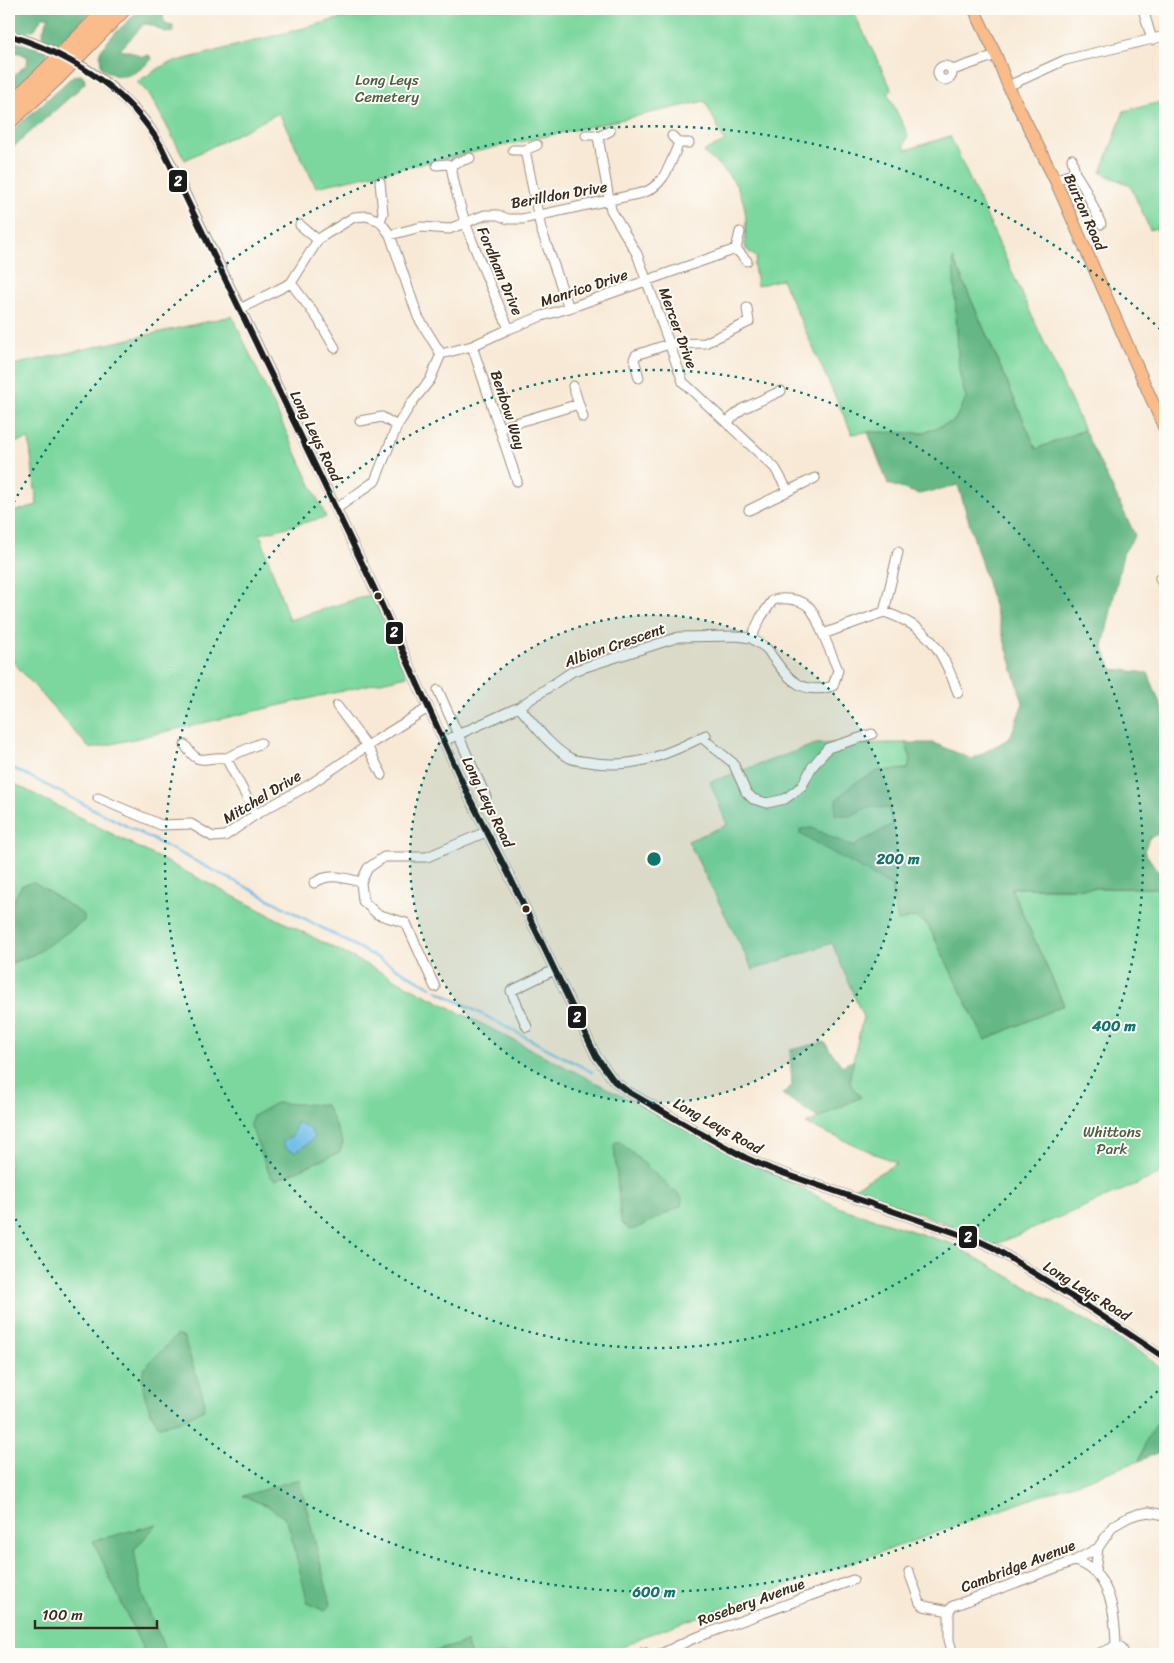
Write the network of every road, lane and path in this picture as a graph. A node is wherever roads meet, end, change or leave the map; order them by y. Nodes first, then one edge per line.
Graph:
1 (106, 9) edge
2 (124, 9) edge
3 (974, 9) edge
4 (1144, 9) edge
5 (9, 35) edge
6 (1165, 36) edge
7 (84, 40) junction
8 (1152, 40) junction
9 (996, 55) junction
10 (952, 70) dead end
11 (53, 73) junction
12 (1008, 86) junction
13 (9, 105) edge
14 (9, 122) edge
15 (610, 131) dead end
16 (586, 135) dead end
17 (672, 136) dead end
18 (598, 137) junction
19 (679, 143) junction
20 (689, 143) dead end
21 (537, 145) dead end
22 (513, 150) dead end
23 (526, 150) junction
24 (470, 158) dead end
25 (1072, 159) dead end
26 (437, 166) dead end
27 (451, 166) junction
28 (1074, 173) junction
29 (1055, 180) junction
30 (380, 182) dead end
31 (609, 200) junction
32 (538, 214) junction
33 (380, 221) junction
34 (465, 223) junction
35 (1101, 224) dead end
36 (300, 225) dead end
37 (740, 232) dead end
38 (390, 234) junction
39 (318, 240) junction
40 (736, 249) junction
41 (747, 261) dead end
42 (647, 281) junction
43 (291, 283) junction
44 (569, 308) junction
45 (747, 308) dead end
46 (240, 309) junction
47 (509, 329) junction
48 (669, 344) junction
49 (472, 346) junction
50 (334, 348) dead end
51 (441, 354) junction
52 (639, 378) dead end
53 (574, 386) dead end
54 (781, 391) dead end
55 (579, 404) junction
56 (583, 418) dead end
57 (360, 421) dead end
58 (727, 422) junction
59 (397, 426) junction
60 (1165, 427) edge
61 (499, 428) junction
62 (815, 478) dead end
63 (517, 481) dead end
64 (788, 491) junction
65 (336, 509) junction
66 (749, 510) dead end
67 (898, 552) dead end
68 (1160, 578) dead end
69 (1165, 589) edge
70 (884, 612) junction
71 (823, 634) junction
72 (751, 638) junction
73 (438, 690) dead end
74 (958, 693) dead end
75 (337, 706) dead end
76 (519, 707) junction
77 (428, 708) junction
78 (872, 734) dead end
79 (457, 736) junction
80 (444, 741) junction
81 (260, 743) dead end
82 (185, 746) dead end
83 (367, 746) junction
84 (226, 758) junction
85 (382, 775) dead end
86 (486, 797) dead end
87 (98, 798) dead end
88 (256, 815) junction
89 (488, 831) junction
90 (361, 882) junction
91 (314, 883) dead end
92 (554, 970) junction
93 (435, 987) dead end
94 (528, 1027) dead end
95 (1165, 1358) edge
96 (1165, 1515) edge
97 (1098, 1548) junction
98 (1074, 1561) junction
99 (909, 1572) dead end
100 (1095, 1573) junction
101 (853, 1580) dead end
102 (949, 1611) junction
103 (1116, 1644) junction
104 (661, 1654) edge
105 (953, 1654) edge
106 (1097, 1654) edge
107 (1124, 1654) edge

1 - 7 highway
2 - 7 highway
3 - 9 main road, Burton Road
4 - 8 street
5 - 46 street, Long Leys Road
6 - 8 street
7 - 11 highway, bridge
8 - 12 street
9 - 10 street
9 - 12 main road, Burton Road
11 - 13 highway
11 - 14 highway
12 - 29 main road, Burton Road
15 - 18 street
16 - 18 street
17 - 19 street
18 - 31 street, Mercer Drive
19 - 20 street
19 - 31 street, Berilldon Drive
21 - 23 street
22 - 23 street
23 - 32 street
24 - 27 street
25 - 28 street
26 - 27 street
27 - 34 street, Fordham Drive
28 - 29 street
28 - 35 street
29 - 60 main road, Burton Road
30 - 33 street
31 - 32 street, Berilldon Drive
31 - 42 street, Mercer Drive
32 - 34 street, Berilldon Drive
32 - 44 street
33 - 38 street
33 - 39 street
34 - 38 street, Berilldon Drive
34 - 47 street, Fordham Drive
36 - 39 street
37 - 40 street
38 - 51 street
39 - 43 street
40 - 41 street
40 - 42 street, Manrico Drive
42 - 44 street, Manrico Drive
42 - 48 street, Mercer Drive
43 - 46 street
43 - 50 street
44 - 47 street, Manrico Drive
45 - 48 street
46 - 65 street, Long Leys Road
47 - 49 street, Manrico Drive
48 - 52 street
48 - 58 street, Mercer Drive
49 - 51 street, Manrico Drive
49 - 61 street, Benbow Way
51 - 59 street
53 - 55 street
54 - 58 street
55 - 56 street
55 - 61 street
57 - 59 street
58 - 64 street, Mercer Drive
59 - 65 street
61 - 63 street, Benbow Way
62 - 64 street
64 - 66 street
65 - 77 street, Long Leys Road
67 - 70 street
68 - 69 street
70 - 71 street
70 - 74 street
71 - 72 street
71 - 72 street
72 - 76 street, Albion Crescent
73 - 79 street
75 - 83 street
76 - 78 street
76 - 79 street, Albion Crescent
77 - 80 street, Long Leys Road
77 - 83 street, Mitchel Drive
79 - 80 street, Albion Crescent
79 - 86 street
80 - 89 street, Long Leys Road
81 - 84 street
82 - 84 street
83 - 85 street
83 - 88 street, Mitchel Drive
84 - 88 street
87 - 88 street, Mitchel Drive
89 - 90 street
89 - 92 street, Long Leys Road
90 - 91 street
90 - 93 street
92 - 94 street
92 - 95 street, Long Leys Road
96 - 97 street
97 - 98 street, Cambridge Avenue
97 - 100 street
98 - 100 street
98 - 102 street, Cambridge Avenue
99 - 102 street
100 - 103 street
101 - 104 street, Rosebery Avenue
102 - 105 street
103 - 106 street
103 - 107 street

